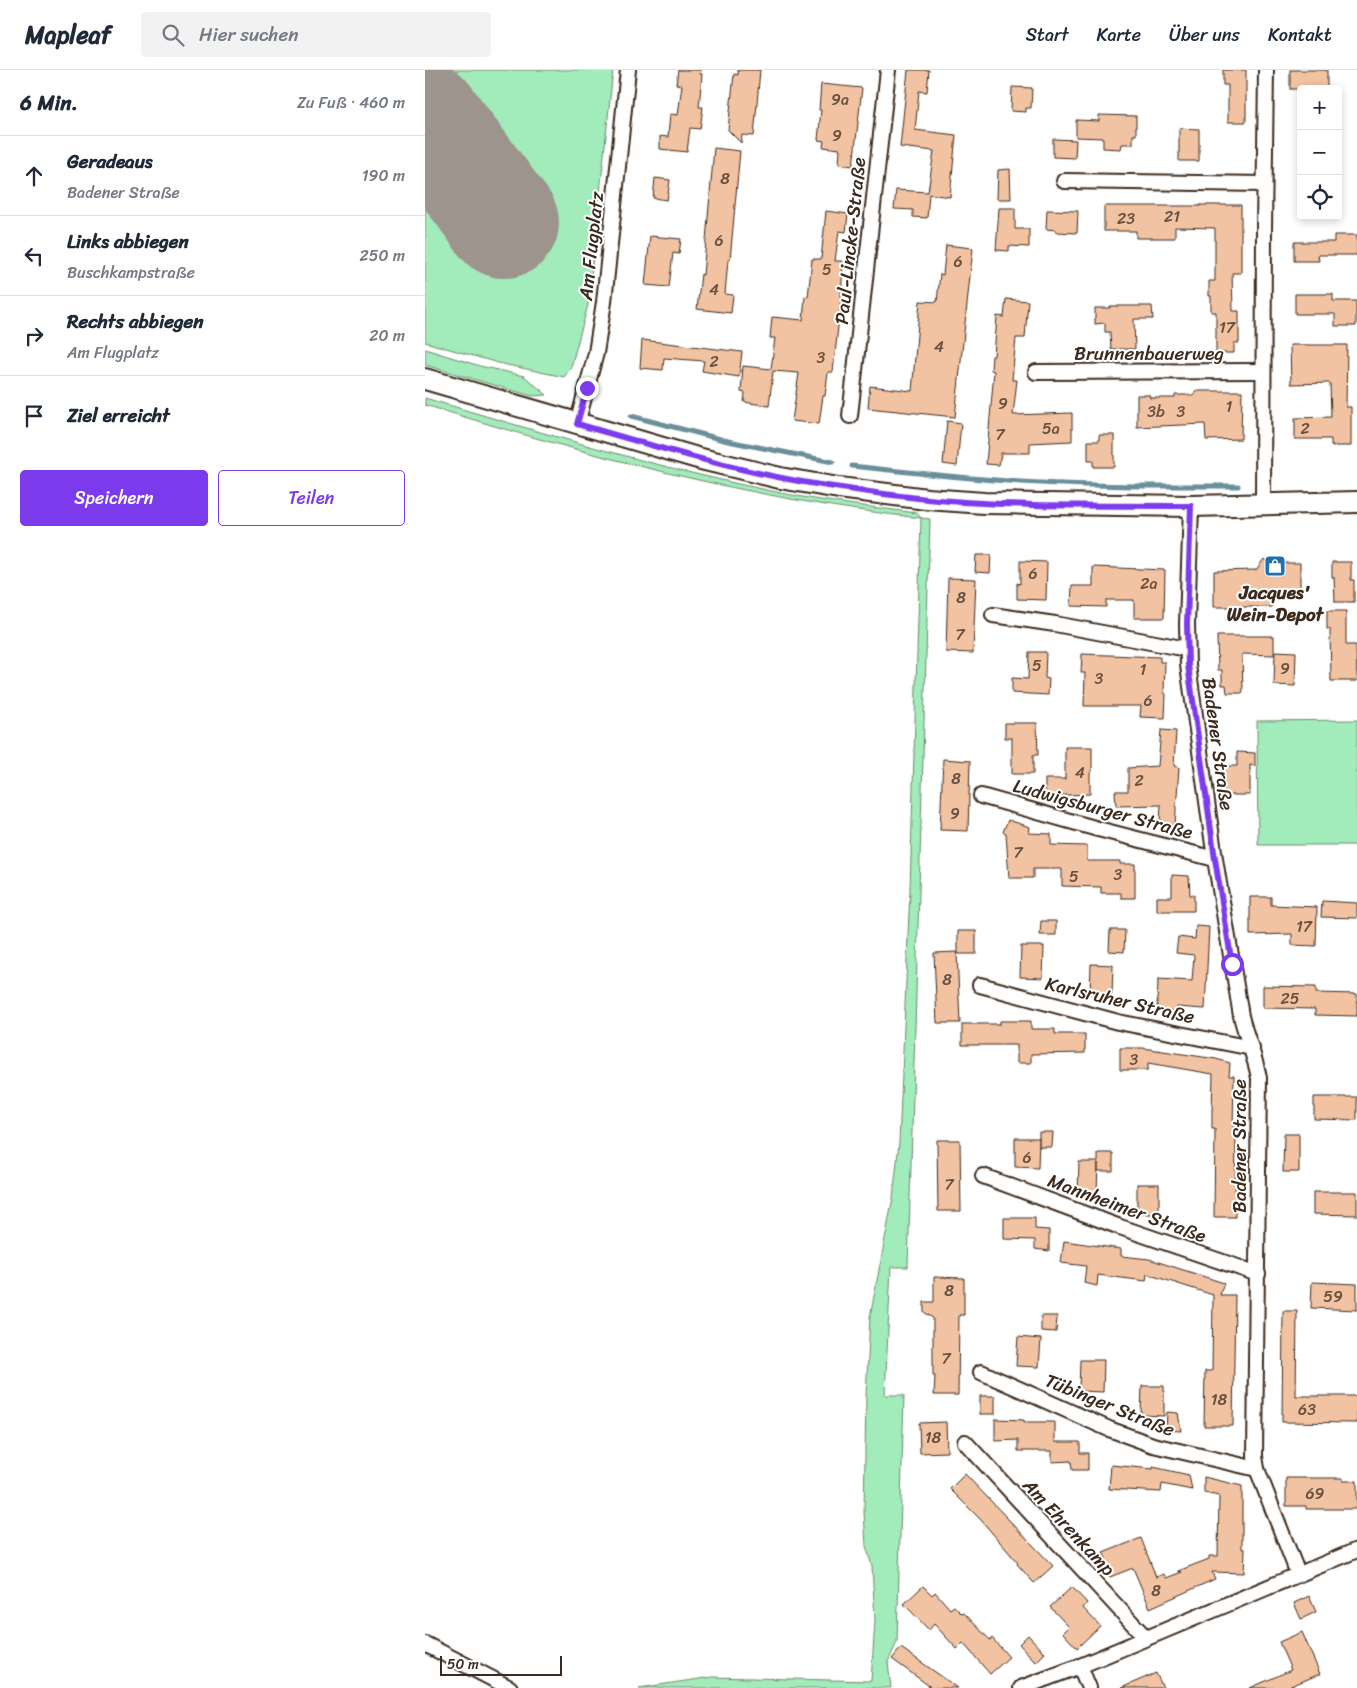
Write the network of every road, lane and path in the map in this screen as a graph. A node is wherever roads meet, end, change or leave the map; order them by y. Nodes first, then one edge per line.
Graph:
1 (628, 70) edge
2 (888, 70) edge
3 (1267, 70) edge
4 (1064, 181) dead end
5 (1264, 184) junction
6 (1036, 372) dead end
7 (1263, 372) junction
8 (425, 379) edge
9 (851, 416) dead end
10 (577, 424) junction
11 (1357, 502) edge
12 (1263, 505) junction
13 (1191, 506) junction
14 (993, 616) dead end
15 (1187, 649) junction
16 (981, 796) dead end
17 (1215, 859) junction
18 (980, 985) dead end
19 (1252, 1048) junction
20 (983, 1176) dead end
21 (1258, 1274) junction
22 (981, 1372) dead end
23 (965, 1442) dead end
24 (1257, 1469) junction
25 (1357, 1550) edge
26 (1298, 1574) junction
27 (1145, 1638) junction
28 (425, 1644) edge
29 (1080, 1666) junction
30 (511, 1688) edge
31 (1021, 1688) edge
32 (1089, 1688) edge

1 - 10 street, Am Flugplatz
2 - 9 street, Paul-Lincke-Straße
3 - 5 street
4 - 5 street
5 - 7 street
6 - 7 street, Brunnenbauerweg
7 - 12 street
8 - 10 main road
10 - 13 main road
11 - 12 main road
12 - 13 main road
13 - 15 street, Badener Straße
14 - 15 street
15 - 17 street, Badener Straße
16 - 17 street, Ludwigsburger Straße
17 - 19 street, Badener Straße
18 - 19 street, Karlsruher Straße
19 - 21 street, Badener Straße
20 - 21 street, Mannheimer Straße
21 - 24 street, Badener Straße
22 - 24 street, Tübinger Straße
23 - 27 street, Am Ehrenkamp
24 - 26 street, Badener Straße
25 - 26 street
26 - 27 street
27 - 29 street
28 - 30 street
29 - 31 street
29 - 32 street

